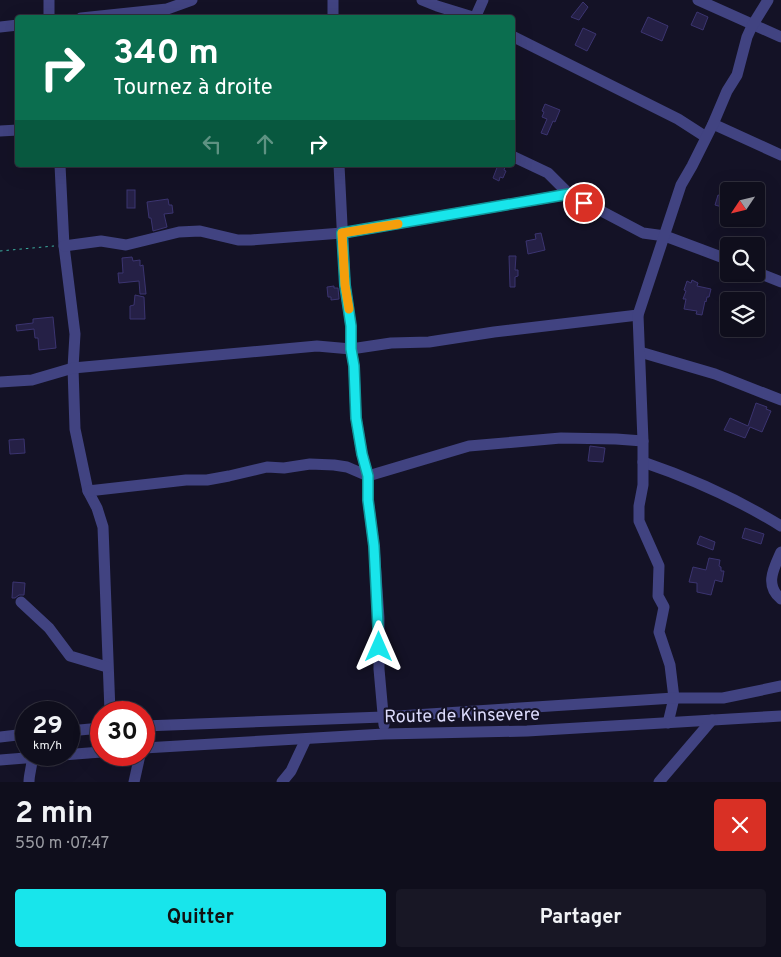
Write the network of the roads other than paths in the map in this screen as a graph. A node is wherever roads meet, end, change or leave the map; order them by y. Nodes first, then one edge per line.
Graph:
1 (49, 0) edge
2 (192, 0) edge
3 (333, 0) edge
4 (422, 0) edge
5 (483, 0) edge
6 (698, 0) edge
7 (768, 0) edge
8 (49, 15) edge
9 (110, 15) edge
10 (333, 15) edge
11 (468, 15) edge
12 (476, 15) edge
13 (15, 25) edge
14 (752, 26) junction
15 (0, 27) edge
16 (781, 37) edge
17 (515, 38) edge
18 (713, 124) junction
19 (15, 130) edge
20 (0, 131) edge
21 (706, 137) junction
22 (781, 155) edge
23 (515, 157) edge
24 (60, 167) edge
25 (339, 167) edge
26 (569, 194) junction
27 (342, 233) junction
28 (665, 236) junction
29 (64, 246) junction
30 (720, 257) edge
31 (765, 276) edge
32 (781, 282) edge
33 (638, 315) junction
34 (351, 349) junction
35 (640, 352) junction
36 (73, 368) junction
37 (0, 382) edge
38 (781, 400) edge
39 (643, 442) junction
40 (643, 462) junction
41 (368, 476) junction
42 (88, 491) junction
43 (781, 526) edge
44 (781, 552) edge
45 (781, 599) edge
46 (21, 602) dead end
47 (108, 666) junction
48 (781, 686) edge
49 (674, 698) junction
50 (110, 701) edge
51 (781, 716) edge
52 (383, 717) junction
53 (712, 720) junction
54 (668, 724) junction
55 (155, 726) edge
56 (384, 734) junction
57 (15, 735) edge
58 (0, 737) edge
59 (306, 739) junction
60 (155, 747) edge
61 (0, 760) edge
62 (15, 760) edge
63 (32, 766) edge
64 (138, 766) edge
65 (27, 779) edge
66 (134, 782) edge
67 (282, 782) edge
68 (659, 782) edge

1 - 8 street
2 - 9 street
3 - 10 street
4 - 11 street
5 - 12 street
6 - 14 street
7 - 14 street
13 - 15 street
14 - 16 street
14 - 18 street
17 - 21 street
18 - 21 street
18 - 22 street
19 - 20 street
21 - 28 street
23 - 26 street
24 - 29 street
25 - 27 street
26 - 27 street
26 - 28 street
27 - 29 street
27 - 34 street
28 - 30 street
28 - 33 street
29 - 36 street
31 - 32 street
33 - 34 street
33 - 35 street
34 - 36 street
34 - 41 street
35 - 38 street
35 - 39 street
36 - 37 street
36 - 42 street
39 - 40 street
39 - 41 street
40 - 43 street
40 - 49 street
41 - 42 street
41 - 52 street
42 - 47 street
44 - 45 street
46 - 47 street
47 - 50 street
48 - 49 street
49 - 52 street
49 - 54 street
51 - 53 street, Route de Kinsevere
52 - 55 street
52 - 56 street
53 - 54 street, Route de Kinsevere
53 - 68 street
54 - 56 street, Route de Kinsevere
56 - 59 street, Route de Kinsevere
57 - 58 street
59 - 60 street, Route de Kinsevere
59 - 67 street
61 - 62 street
63 - 65 street
64 - 66 street

